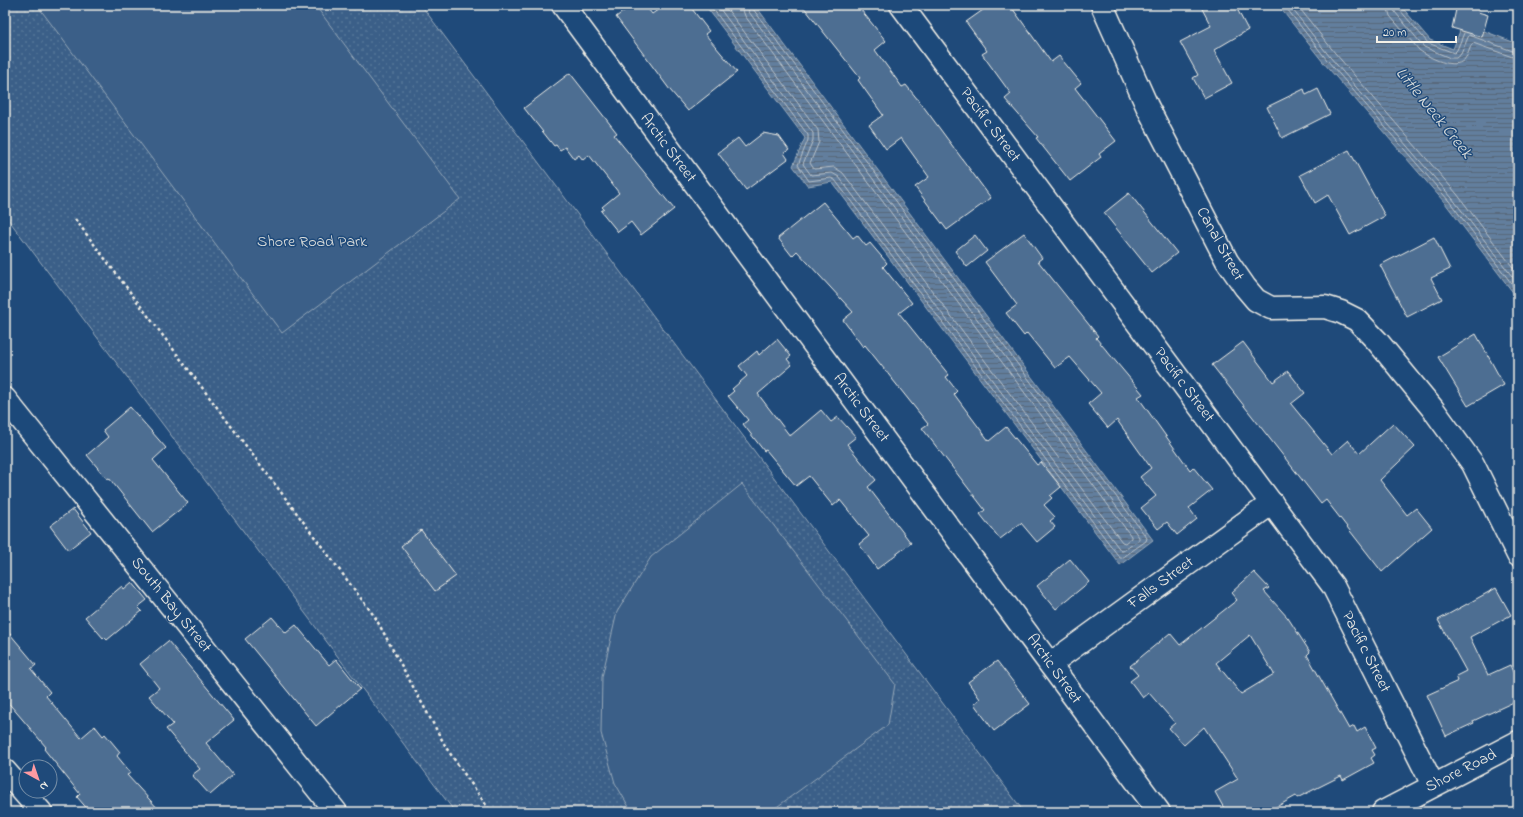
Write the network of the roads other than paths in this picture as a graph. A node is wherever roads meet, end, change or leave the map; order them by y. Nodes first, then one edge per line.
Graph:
1 (563, 5) edge
2 (901, 5) edge
3 (1102, 5) edge
4 (5, 399) edge
5 (1272, 503) junction
6 (1518, 555) edge
7 (1050, 664) junction
8 (1518, 742) edge
9 (5, 771) edge
10 (1432, 786) junction
11 (41, 812) edge
12 (336, 812) edge
13 (1159, 812) edge
14 (1383, 812) edge

1 - 7 street, Arctic Street
2 - 5 street, Pacific Street
3 - 6 street, Canal Street
4 - 12 street, South Bay Street
5 - 7 street, Falls Street
5 - 10 street, Pacific Street
7 - 13 street, Arctic Street
8 - 10 street, Shore Road
9 - 11 street
10 - 14 street, Shore Road

